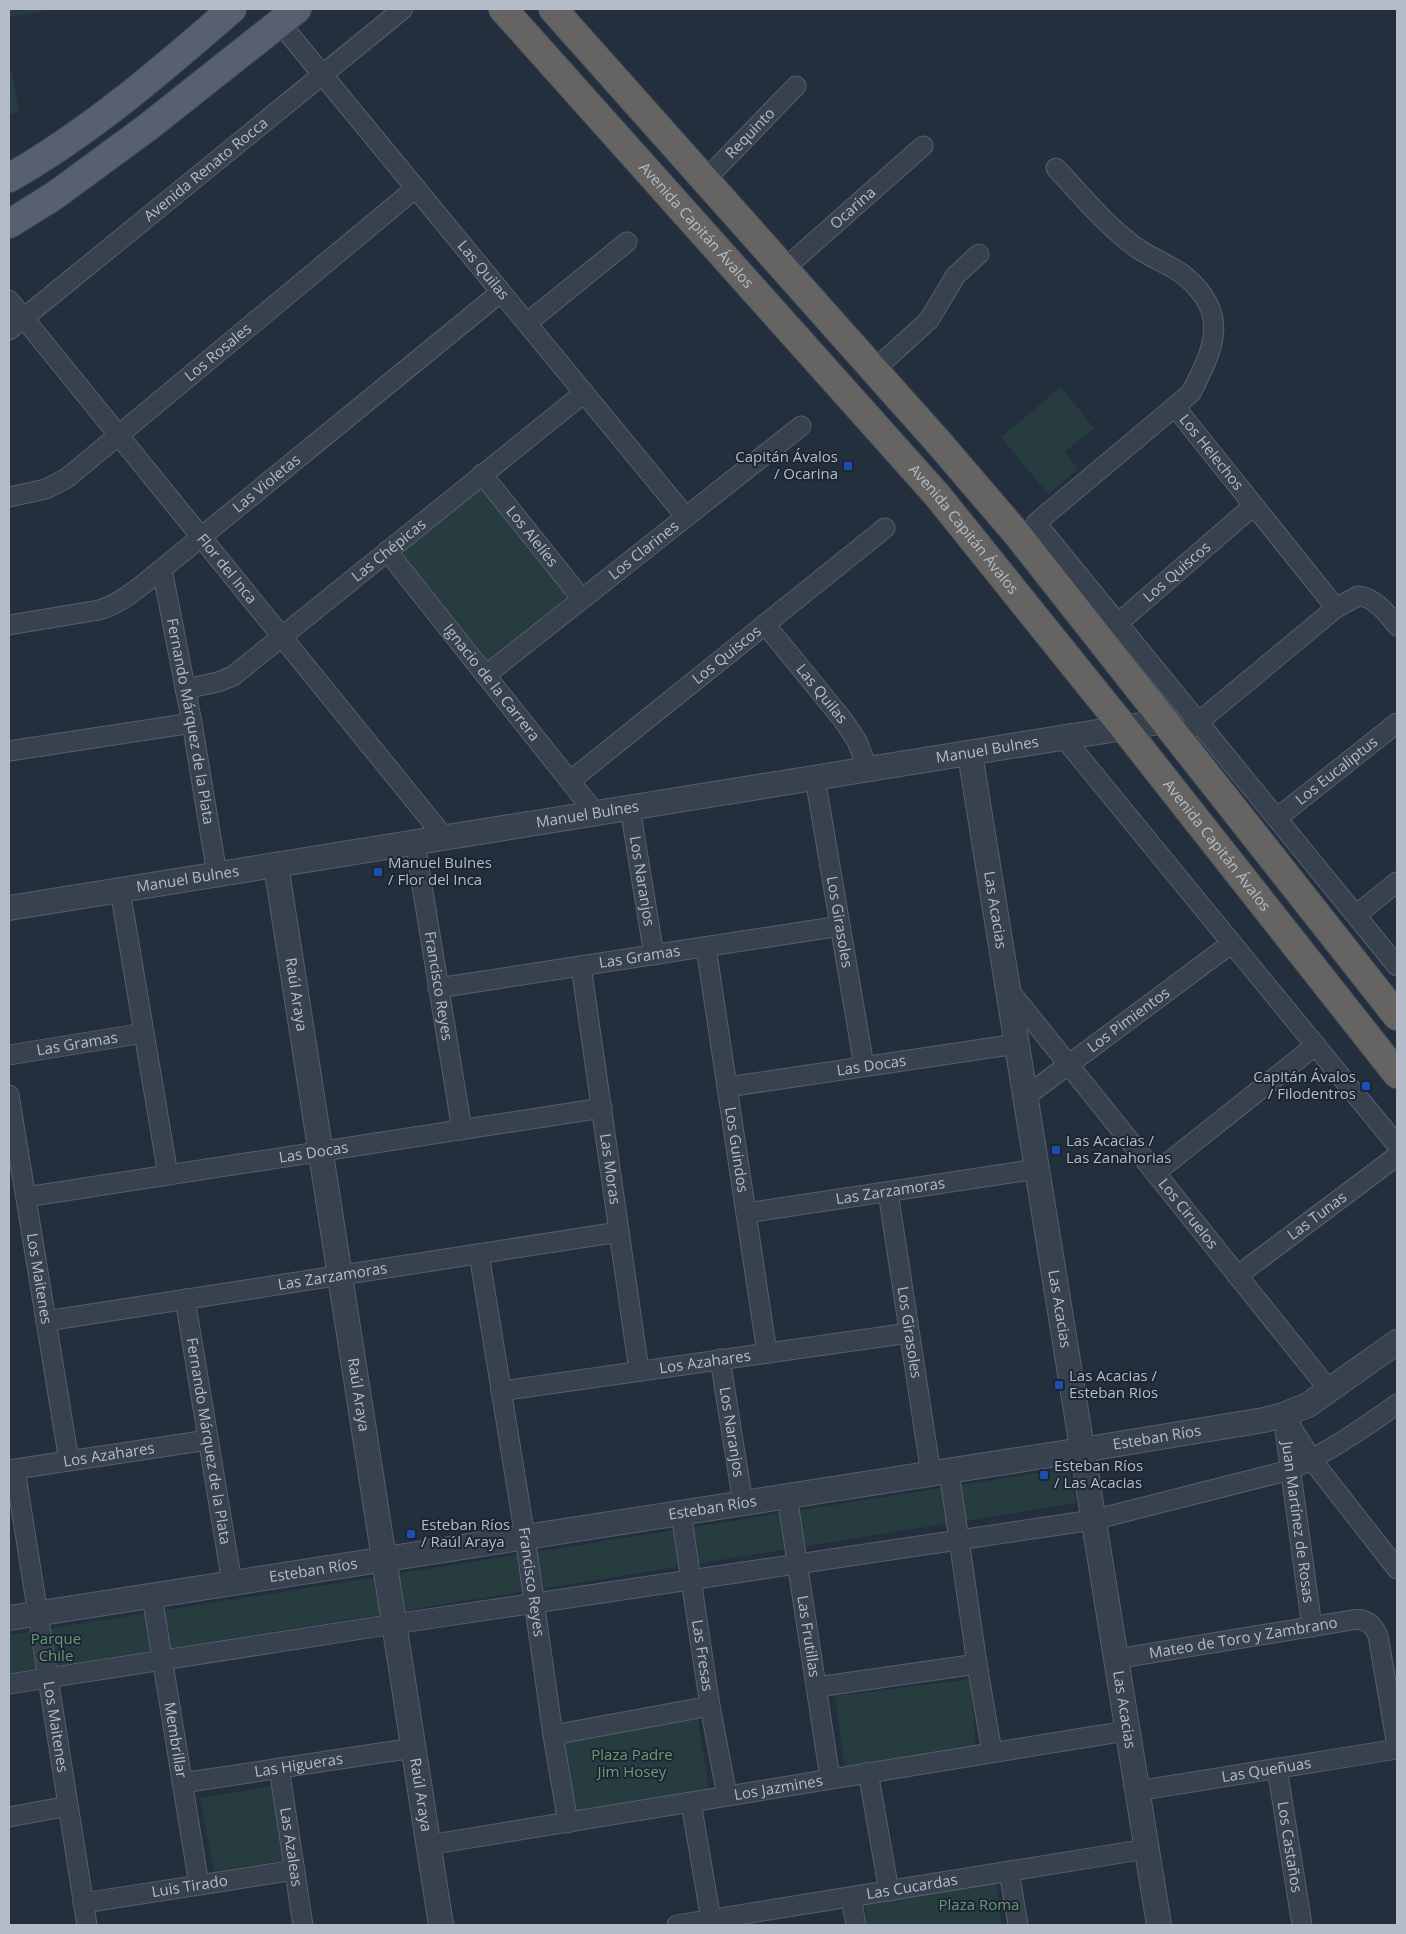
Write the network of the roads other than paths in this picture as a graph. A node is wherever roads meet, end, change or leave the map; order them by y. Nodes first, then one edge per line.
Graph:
1 (403, 9) edge
2 (503, 9) edge
3 (553, 9) edge
4 (225, 16) edge
5 (289, 16) edge
6 (242, 54) junction
7 (323, 75) junction
8 (796, 86) dead end
9 (923, 146) dead end
10 (1056, 168) dead end
11 (9, 178) edge
12 (705, 180) junction
13 (416, 188) junction
14 (9, 224) edge
15 (627, 242) dead end
16 (979, 254) dead end
17 (784, 269) junction
18 (501, 292) junction
19 (9, 300) edge
20 (24, 319) junction
21 (527, 323) junction
22 (9, 330) edge
23 (874, 370) junction
24 (584, 393) junction
25 (1175, 407) junction
26 (801, 426) dead end
27 (119, 435) junction
28 (482, 474) junction
29 (9, 497) edge
30 (1253, 506) junction
31 (686, 517) junction
32 (885, 528) dead end
33 (201, 537) junction
34 (388, 551) junction
35 (162, 569) junction
36 (582, 599) junction
37 (1336, 608) junction
38 (765, 624) junction
39 (9, 625) edge
40 (1397, 626) edge
41 (1109, 631) junction
42 (282, 636) junction
43 (486, 675) junction
44 (185, 689) junction
45 (192, 723) junction
46 (1397, 723) edge
47 (1181, 727) junction
48 (1125, 729) junction
49 (1064, 738) junction
50 (9, 751) edge
51 (970, 754) junction
52 (868, 770) junction
53 (815, 778) junction
54 (570, 781) junction
55 (630, 808) junction
56 (596, 814) junction
57 (1277, 818) junction
58 (445, 838) junction
59 (415, 843) junction
60 (276, 865) junction
61 (217, 874) junction
62 (1397, 882) edge
63 (120, 890) junction
64 (9, 908) edge
65 (1356, 915) junction
66 (840, 926) junction
67 (1232, 944) junction
68 (706, 947) junction
69 (654, 955) junction
70 (581, 966) junction
71 (1397, 966) edge
72 (438, 988) junction
73 (1008, 989) junction
74 (1397, 1016) edge
75 (144, 1033) junction
76 (1016, 1044) junction
77 (1316, 1045) junction
78 (9, 1055) edge
79 (1069, 1065) junction
80 (864, 1066) junction
81 (1397, 1074) edge
82 (727, 1087) junction
83 (9, 1095) edge
84 (1025, 1097) junction
85 (602, 1108) junction
86 (462, 1130) junction
87 (1397, 1145) edge
88 (320, 1152) junction
89 (1397, 1156) edge
90 (1037, 1169) junction
91 (1155, 1172) junction
92 (168, 1175) junction
93 (888, 1192) junction
94 (26, 1198) junction
95 (746, 1213) junction
96 (619, 1232) junction
97 (479, 1254) junction
98 (339, 1276) junction
99 (1237, 1276) junction
100 (185, 1300) junction
101 (46, 1321) junction
102 (909, 1332) junction
103 (1397, 1342) edge
104 (766, 1353) junction
105 (720, 1359) junction
106 (639, 1371) junction
107 (501, 1391) junction
108 (1330, 1391) junction
109 (1397, 1404) edge
110 (1283, 1415) junction
111 (208, 1440) junction
112 (1082, 1450) junction
113 (1312, 1460) junction
114 (69, 1461) junction
115 (12, 1470) edge
116 (1290, 1470) junction
117 (940, 1472) junction
118 (787, 1496) junction
119 (743, 1504) junction
120 (681, 1513) junction
121 (1093, 1520) junction
122 (525, 1538) junction
123 (960, 1539) junction
124 (384, 1560) junction
125 (797, 1564) junction
126 (1397, 1569) edge
127 (691, 1580) junction
128 (232, 1583) junction
129 (152, 1596) junction
130 (534, 1603) junction
131 (38, 1614) junction
132 (9, 1618) edge
133 (394, 1624) junction
134 (1312, 1627) junction
135 (162, 1659) junction
136 (1116, 1659) junction
137 (977, 1664) junction
138 (48, 1678) junction
139 (9, 1684) edge
140 (817, 1687) junction
141 (710, 1706) junction
142 (1127, 1731) junction
143 (553, 1735) junction
144 (1397, 1747) edge
145 (413, 1748) junction
146 (992, 1752) junction
147 (279, 1768) junction
148 (1277, 1768) junction
149 (868, 1772) junction
150 (830, 1778) junction
151 (182, 1784) junction
152 (1137, 1791) junction
153 (727, 1796) junction
154 (692, 1804) junction
155 (68, 1806) junction
156 (9, 1817) edge
157 (568, 1824) junction
158 (428, 1845) junction
159 (1146, 1849) junction
160 (295, 1870) junction
161 (1009, 1871) junction
162 (199, 1885) junction
163 (889, 1891) junction
164 (851, 1897) junction
165 (83, 1903) junction
166 (711, 1920) junction
167 (738, 1920) edge
168 (87, 1925) edge
169 (303, 1925) edge
170 (441, 1925) edge
171 (677, 1925) edge
172 (856, 1925) edge
173 (1018, 1925) edge
174 (1159, 1925) edge
175 (1302, 1925) edge

1 - 7 street, Avenida Renato Rocca
2 - 48 highway, Avenida Capitán Ávalos
3 - 12 highway
4 - 6 main road
4 - 11 main road
5 - 6 main road
5 - 7 street, Las Quilas
6 - 14 main road
7 - 13 street, Las Quilas
7 - 20 street, Avenida Renato Rocca
8 - 12 street, Requinto
9 - 17 street, Ocarina
10 - 25 street, Los Helechos
12 - 17 highway
13 - 18 street, Las Quilas
13 - 27 street, Los Rosales
15 - 21 street
16 - 23 street
17 - 23 highway
18 - 21 street, Las Quilas
18 - 33 street, Las Violetas
19 - 20 street, Flor del Inca
20 - 22 street, Avenida Renato Rocca
20 - 27 street, Flor del Inca
21 - 24 street, Las Quilas
23 - 41 highway
24 - 28 street, Las Chépicas
24 - 31 street, Las Quilas
25 - 30 street, Los Helechos
25 - 41 street
26 - 31 street, Los Clarines
27 - 29 street, Los Rosales
27 - 33 street, Flor del Inca
28 - 34 street, Las Chépicas
28 - 36 street, Los Alelíes
30 - 37 street, Los Helechos
30 - 41 street, Los Quiscos
31 - 36 street, Los Clarines
32 - 38 street, Los Quiscos
33 - 35 street, Las Violetas
33 - 42 street, Flor del Inca
34 - 42 street, Las Chépicas
34 - 43 street, Ignacio de la Carrera
35 - 39 street, Las Violetas
35 - 44 street, Fernando Márquez de la Plata
36 - 43 street, Los Clarines
37 - 40 street, Manuel Bulnes
37 - 47 street, Manuel Bulnes
38 - 52 street, Las Quilas
38 - 54 street, Los Quiscos
41 - 47 highway
42 - 44 street, Las Chépicas
42 - 58 street, Flor del Inca
43 - 54 street, Ignacio de la Carrera
44 - 45 street, Fernando Márquez de la Plata
45 - 50 street
45 - 61 street, Fernando Márquez de la Plata
46 - 57 street, Los Eucaliptus
47 - 48 street, Manuel Bulnes
47 - 57 street
47 - 74 highway
48 - 49 street, Manuel Bulnes
48 - 81 highway, Avenida Capitán Ávalos
49 - 51 street, Manuel Bulnes
49 - 67 street
51 - 52 street, Manuel Bulnes
51 - 73 street, Las Acacias
52 - 53 street, Manuel Bulnes
53 - 55 street, Manuel Bulnes
53 - 66 street, Los Girasoles
54 - 56 street, Ignacio de la Carrera
55 - 56 street, Manuel Bulnes
55 - 69 street, Los Naranjos
56 - 58 street, Manuel Bulnes
57 - 65 street
58 - 59 street, Manuel Bulnes
59 - 60 street, Manuel Bulnes
59 - 72 street, Francisco Reyes
60 - 61 street, Manuel Bulnes
60 - 88 street, Raúl Araya
61 - 63 street, Manuel Bulnes
62 - 65 street
63 - 64 street, Manuel Bulnes
63 - 75 street
65 - 71 street
66 - 68 street, Las Gramas
66 - 80 street, Los Girasoles
67 - 77 street
67 - 79 street, Los Pimientos
68 - 69 street, Las Gramas
68 - 82 street, Los Guindos
69 - 70 street, Las Gramas
70 - 72 street, Las Gramas
70 - 85 street, Las Moras
72 - 86 street, Francisco Reyes
73 - 76 street, Las Acacias
73 - 79 street, Los Ciruelos
75 - 78 street, Las Gramas
75 - 92 street
76 - 80 street, Las Docas
76 - 84 street, Las Acacias
77 - 87 street
77 - 91 street
79 - 84 street, Los Pimientos
79 - 91 street, Los Ciruelos
80 - 82 street, Las Docas
82 - 95 street, Los Guindos
83 - 94 street, Los Maitenes
84 - 90 street, Las Acacias
85 - 86 street, Las Docas
85 - 96 street, Las Moras
86 - 88 street, Las Docas
88 - 92 street, Las Docas
88 - 98 street, Raúl Araya
89 - 99 street, Las Tunas
90 - 93 street, Las Zarzamoras
90 - 112 street, Las Acacias
91 - 99 street, Los Ciruelos
92 - 94 street, Las Docas
93 - 95 street, Las Zarzamoras
93 - 102 street, Los Girasoles
94 - 101 street, Los Maitenes
95 - 104 street, Los Guindos
96 - 97 street, Las Zarzamoras
96 - 106 street, Las Moras
97 - 98 street, Las Zarzamoras
97 - 107 street, Francisco Reyes
98 - 100 street, Las Zarzamoras
98 - 124 street, Raúl Araya
99 - 108 street, Los Ciruelos
100 - 101 street, Las Zarzamoras
100 - 111 street, Fernando Márquez de la Plata
101 - 114 street, Los Maitenes
102 - 104 street, Los Azahares
102 - 117 street, Los Girasoles
103 - 108 street, Esteban Ríos
104 - 105 street, Los Azahares
105 - 106 street, Los Azahares
105 - 119 street, Los Naranjos
106 - 107 street, Los Azahares
107 - 122 street, Francisco Reyes
108 - 110 street, Esteban Ríos
109 - 113 street
110 - 112 street, Esteban Ríos
110 - 113 street
110 - 116 street, Juan Martínez de Rosas
111 - 114 street, Los Azahares
111 - 128 street, Fernando Márquez de la Plata
112 - 117 street, Esteban Ríos
112 - 121 street, Las Acacias
113 - 116 street
113 - 126 street
114 - 115 street, Los Azahares
115 - 131 street, Los Maitenes
116 - 121 street
116 - 134 street, Juan Martínez de Rosas
117 - 118 street, Esteban Ríos
117 - 123 street, Los Girasoles
118 - 119 street, Esteban Ríos
118 - 125 street, Las Frutillas
119 - 120 street, Esteban Ríos
120 - 122 street, Esteban Ríos
120 - 127 street, Las Fresas
121 - 123 street
121 - 136 street, Las Acacias
122 - 124 street, Esteban Ríos
122 - 130 street, Francisco Reyes
123 - 125 street
123 - 137 street, Los Girasoles
124 - 128 street, Esteban Ríos
124 - 133 street, Raúl Araya
125 - 127 street
125 - 140 street, Las Frutillas
127 - 130 street
127 - 141 street, Las Fresas
128 - 129 street, Esteban Ríos
129 - 131 street, Esteban Ríos
129 - 135 street, Membrillar
130 - 133 street
130 - 143 street, Francisco Reyes
131 - 132 street, Esteban Ríos
131 - 138 street, Los Maitenes
133 - 135 street
133 - 145 street, Raúl Araya
134 - 136 street, Mateo de Toro y Zambrano
134 - 144 street, Mateo de Toro y Zambrano
135 - 138 street
135 - 151 street, Membrillar
136 - 142 street, Las Acacias
137 - 140 street
137 - 146 street, Los Girasoles
138 - 139 street
138 - 155 street, Los Maitenes
140 - 150 street, Las Frutillas
141 - 143 street
141 - 153 street, Las Fresas
142 - 146 street, Los Jazmines
142 - 152 street, Las Acacias
143 - 157 street, Francisco Reyes
144 - 148 street, Las Queñuas
145 - 147 street, Las Higueras
145 - 158 street, Raúl Araya
146 - 149 street, Los Jazmines
147 - 151 street, Las Higueras
147 - 160 street, Las Azaleas
148 - 152 street, Las Queñuas
148 - 175 street, Los Castaños
149 - 150 street, Los Jazmines
149 - 163 street
150 - 153 street, Los Jazmines
151 - 162 street, Membrillar
152 - 159 street, Las Acacias
153 - 154 street, Los Jazmines
154 - 157 street, Los Jazmines
154 - 166 street
155 - 156 street
155 - 165 street, Los Maitenes
157 - 158 street, Los Jazmines
158 - 170 street, Raúl Araya
159 - 161 street, Las Cucardas
159 - 174 street, Las Acacias
160 - 162 street, Luis Tirado
160 - 169 street, Las Azaleas
161 - 163 street, Las Cucardas
161 - 173 street
162 - 165 street, Luis Tirado
163 - 164 street, Las Cucardas
164 - 167 street, Las Cucardas
164 - 172 street
165 - 168 street, Los Maitenes
166 - 167 street, Las Cucardas
166 - 171 street, Las Cucardas

